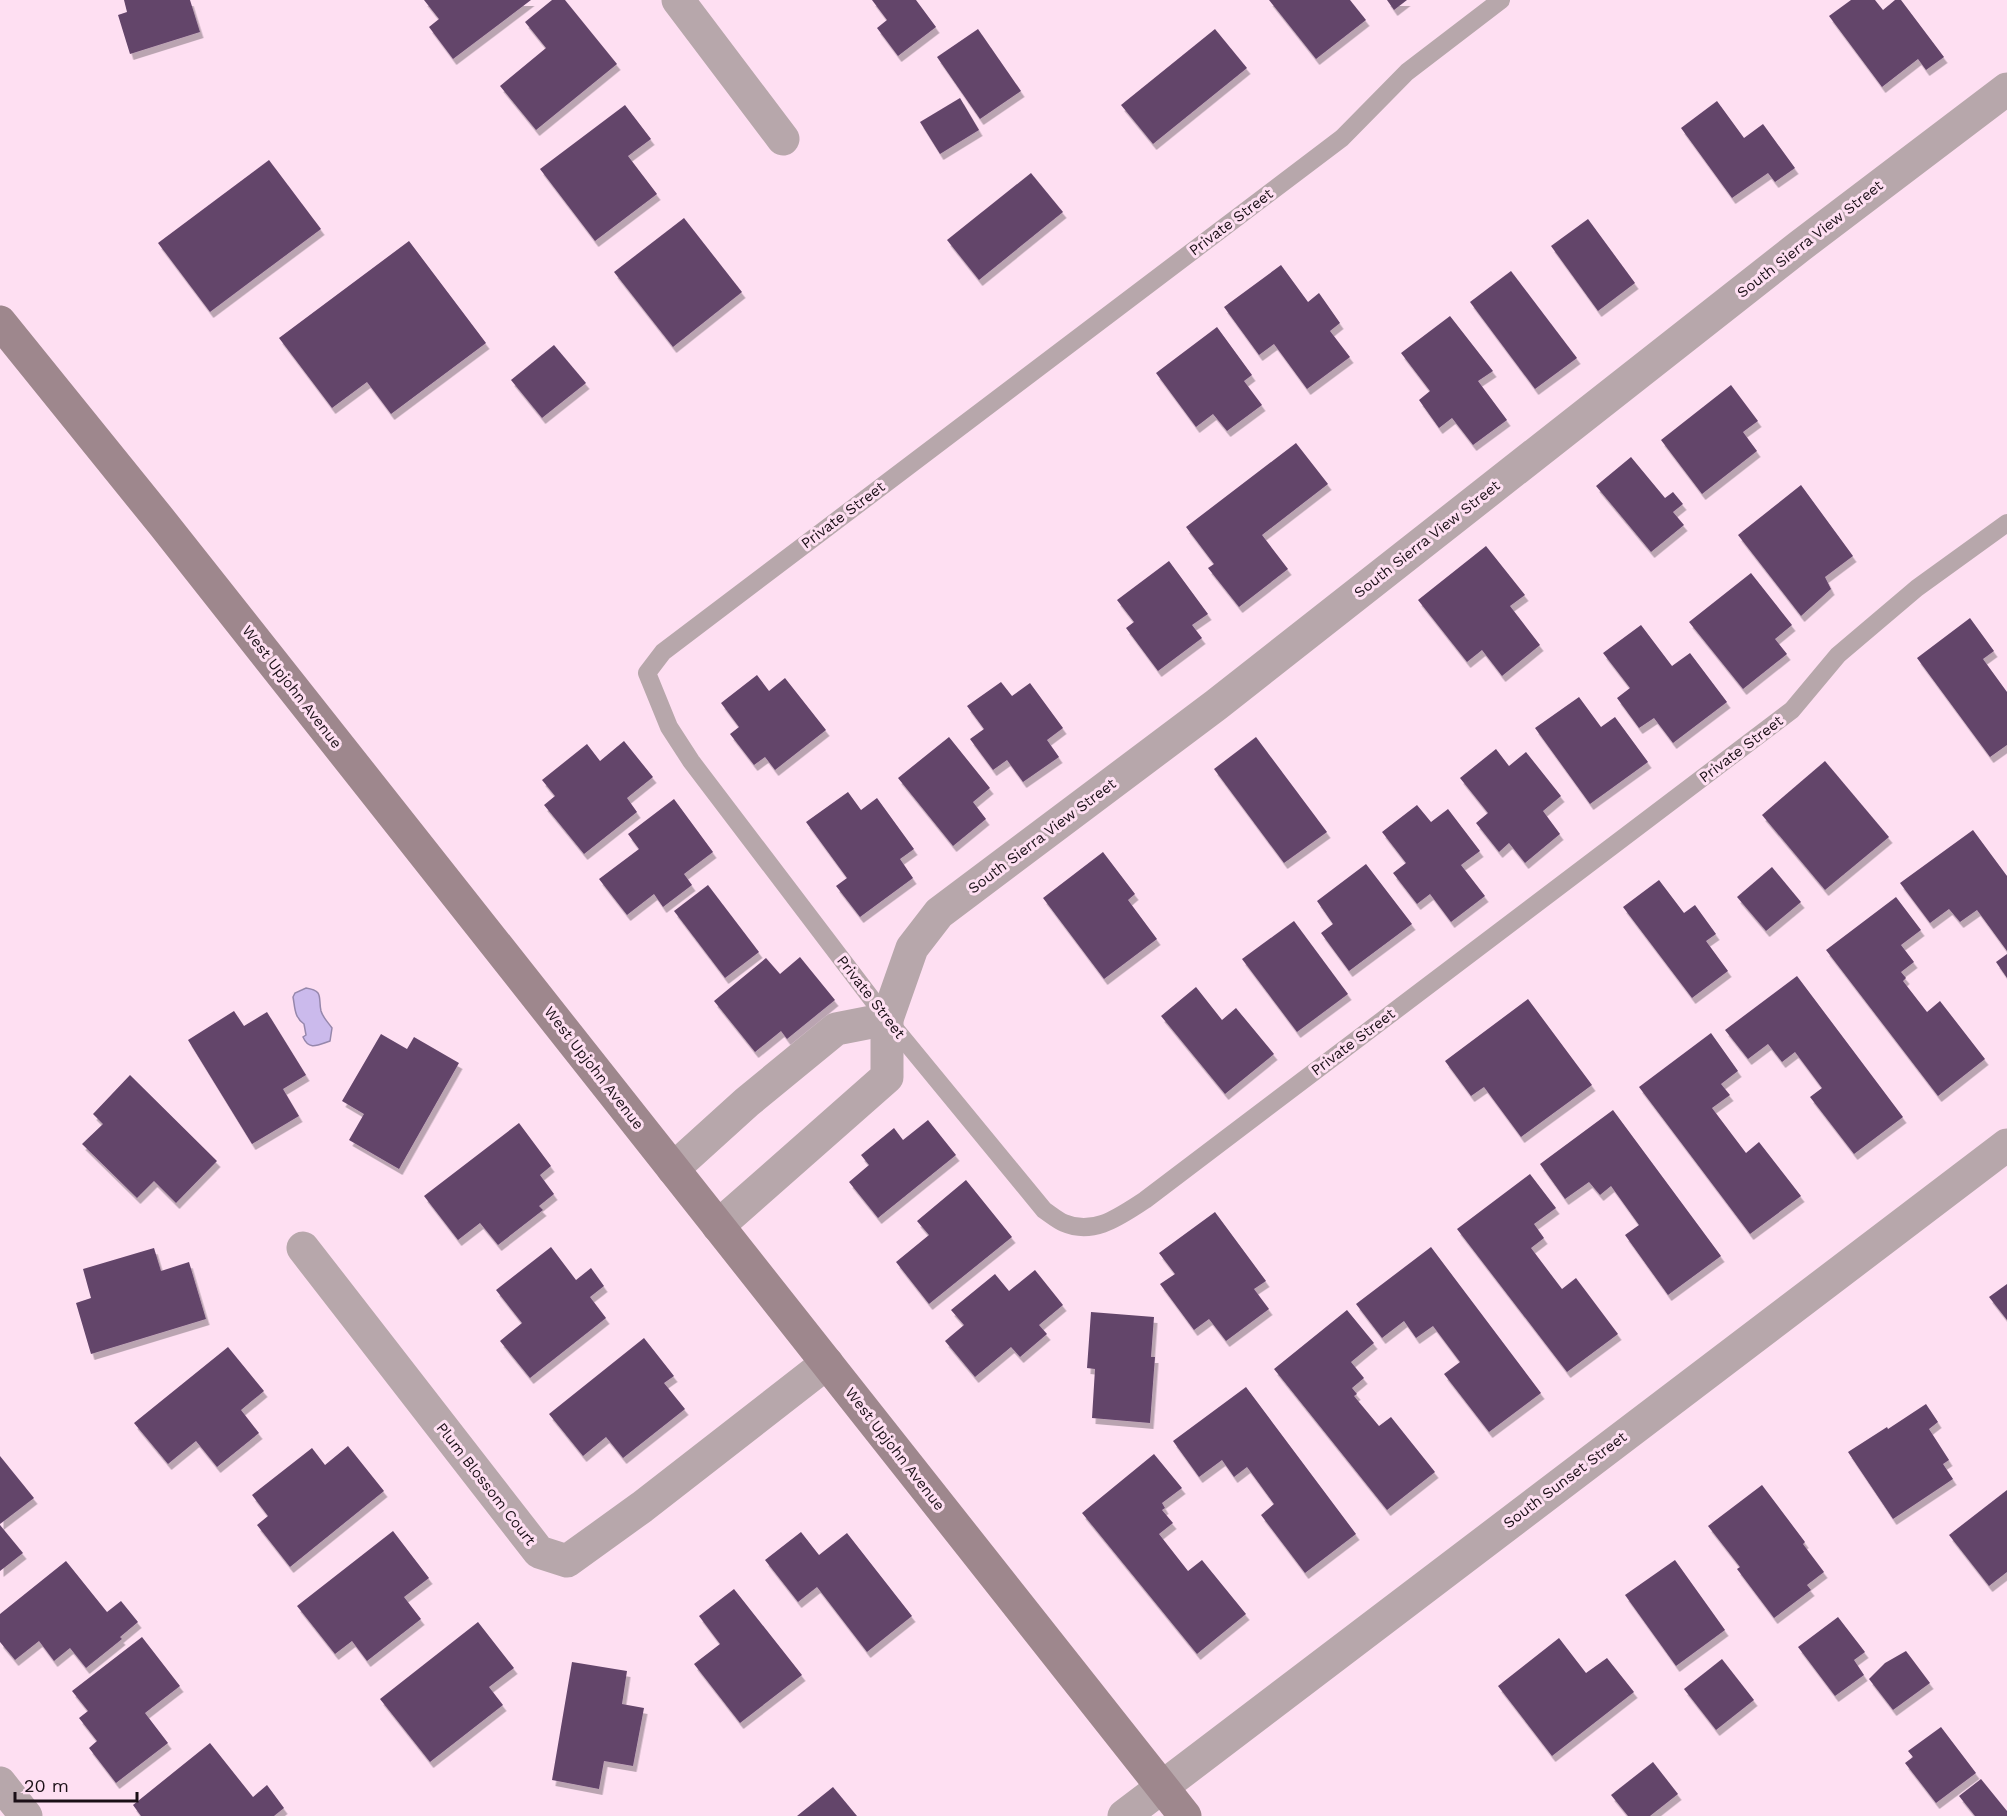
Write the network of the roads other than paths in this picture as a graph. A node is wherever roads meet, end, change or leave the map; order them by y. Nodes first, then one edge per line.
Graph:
1 (678, 0) edge
2 (1501, 0) edge
3 (2007, 89) edge
4 (783, 139) dead end
5 (0, 322) edge
6 (2007, 523) edge
7 (887, 1019) junction
8 (2007, 1145) edge
9 (673, 1169) junction
10 (718, 1226) junction
11 (303, 1248) dead end
12 (828, 1364) junction
13 (0, 1783) edge
14 (1162, 1787) junction
15 (26, 1816) edge
16 (1124, 1816) edge
17 (1185, 1816) edge

1 - 4 street
2 - 7 lane, Private Street
3 - 7 street, South Sierra View Street
5 - 9 main road, West Upjohn Avenue
6 - 7 lane, Private Street
7 - 9 street
7 - 10 street, South Sierra View Street
8 - 14 street, South Sunset Street
9 - 10 main road, West Upjohn Avenue
10 - 12 main road, West Upjohn Avenue
11 - 12 street, Plum Blossom Court
12 - 14 main road, West Upjohn Avenue
13 - 15 street
14 - 16 street, South Sunset Street
14 - 17 main road, West Upjohn Avenue

